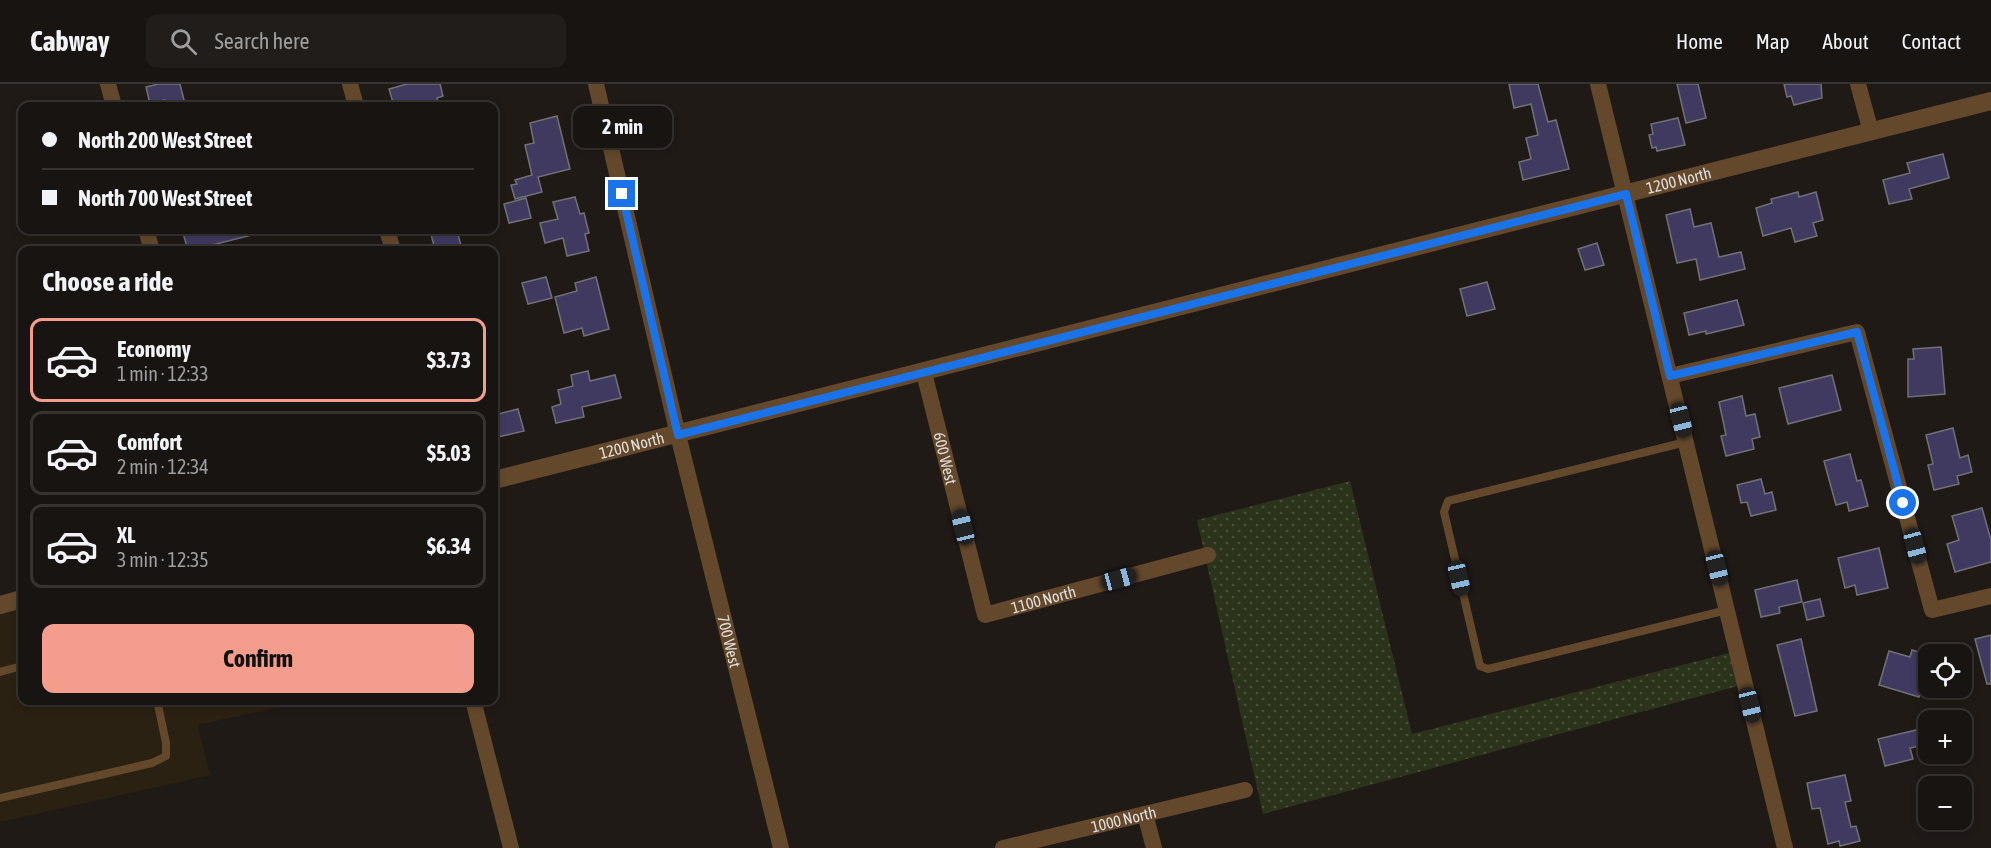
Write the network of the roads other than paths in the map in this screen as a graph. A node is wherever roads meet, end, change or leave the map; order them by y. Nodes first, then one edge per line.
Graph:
1 (108, 84) edge
2 (350, 84) edge
3 (596, 84) edge
4 (1598, 84) edge
5 (1858, 84) edge
6 (1991, 101) edge
7 (113, 102) edge
8 (355, 102) edge
9 (1871, 132) junction
10 (1626, 194) junction
11 (924, 373) junction
12 (1670, 376) junction
13 (678, 435) junction
14 (1686, 442) junction
15 (498, 479) edge
16 (1208, 555) dead end
17 (1991, 596) edge
18 (18, 600) edge
19 (0, 605) edge
20 (1727, 610) junction
21 (985, 615) joint
22 (18, 667) edge
23 (0, 672) edge
24 (158, 705) edge
25 (474, 705) edge
26 (1245, 790) dead end
27 (0, 798) edge
28 (1145, 814) junction
29 (511, 848) edge
30 (781, 848) edge
31 (1003, 848) edge
32 (1154, 848) edge
33 (1785, 848) edge

1 - 7 street
2 - 8 street
3 - 13 street, 700 West
4 - 10 street
5 - 9 street
6 - 9 street, 1200 North
9 - 10 street, 1200 North
10 - 11 street, 1200 North
10 - 12 street
11 - 13 street, 1200 North
11 - 21 street, 600 West
12 - 14 street
12 - 17 street
13 - 15 street, 1200 North
13 - 30 street, 700 West
14 - 20 street
14 - 20 lane
16 - 21 street, 1100 North
18 - 19 street
20 - 33 street
22 - 23 lane
24 - 27 lane
25 - 29 street
26 - 28 street, 1000 North
28 - 31 street, 1000 North
28 - 32 street

